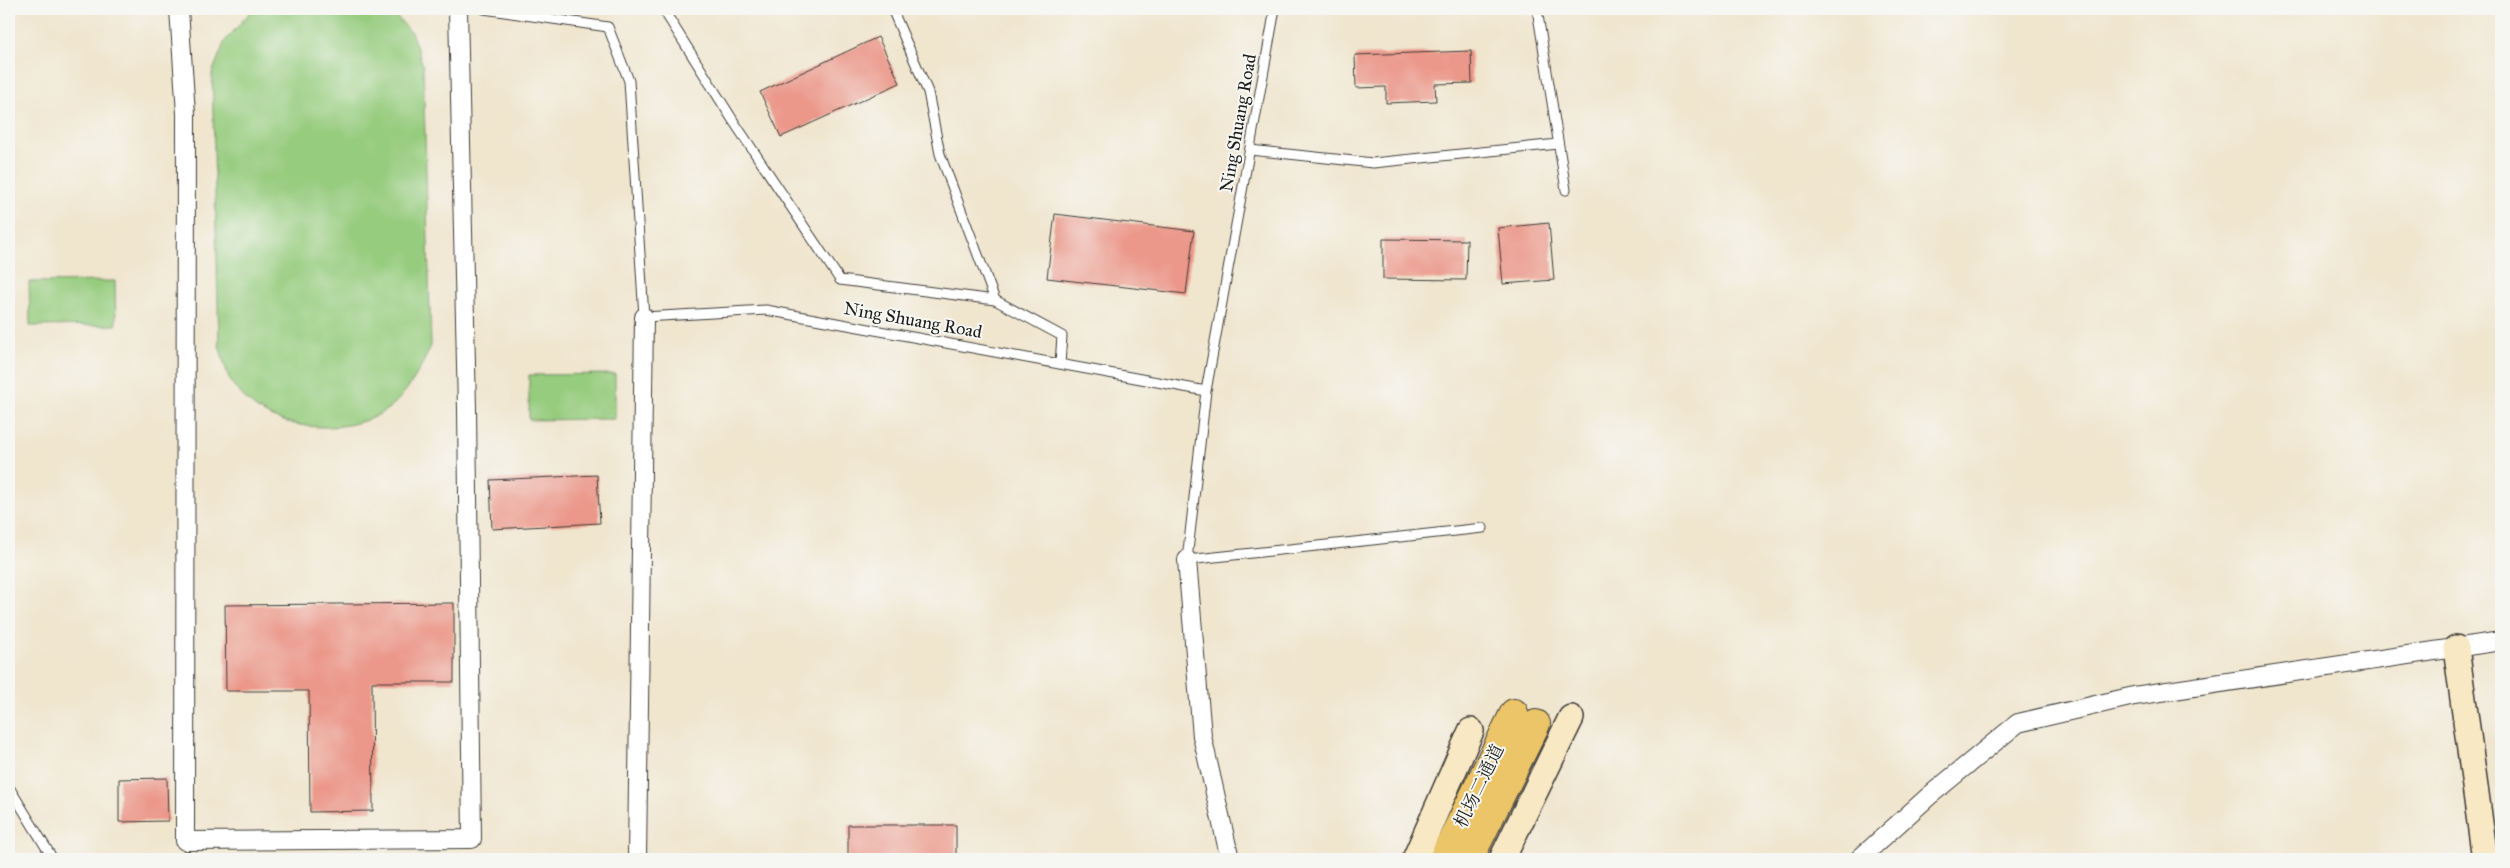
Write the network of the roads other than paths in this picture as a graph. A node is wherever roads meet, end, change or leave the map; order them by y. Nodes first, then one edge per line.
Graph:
1 (179, 9) edge
2 (458, 9) edge
3 (484, 9) edge
4 (663, 9) edge
5 (892, 9) edge
6 (1275, 9) edge
7 (1537, 9) edge
8 (1558, 144) junction
9 (1250, 150) junction
10 (1566, 190) dead end
11 (995, 300) junction
12 (644, 317) junction
13 (1060, 364) junction
14 (1206, 391) junction
15 (1483, 528) dead end
16 (1186, 560) junction
17 (2501, 641) edge
18 (2456, 648) junction
19 (1571, 718) dead end
20 (1471, 731) dead end
21 (9, 787) edge
22 (53, 859) edge
23 (637, 859) edge
24 (1230, 859) edge
25 (1416, 859) edge
26 (1444, 859) edge
27 (1468, 859) edge
28 (1502, 859) edge
29 (1859, 859) edge
30 (2485, 859) edge

1 - 2 street
3 - 12 lane
4 - 11 lane
5 - 11 lane
6 - 9 lane, Ning Shuang Road
7 - 8 lane
8 - 9 lane
8 - 10 lane
9 - 14 lane, Ning Shuang Road
11 - 13 lane
12 - 13 lane, Ning Shuang Road
12 - 23 street
13 - 14 lane, Ning Shuang Road
14 - 16 lane
15 - 16 lane
16 - 24 street
17 - 18 street
18 - 29 street
18 - 30 street
19 - 28 street
20 - 25 street
21 - 22 lane
26 - 27 highway, 机场二通道

